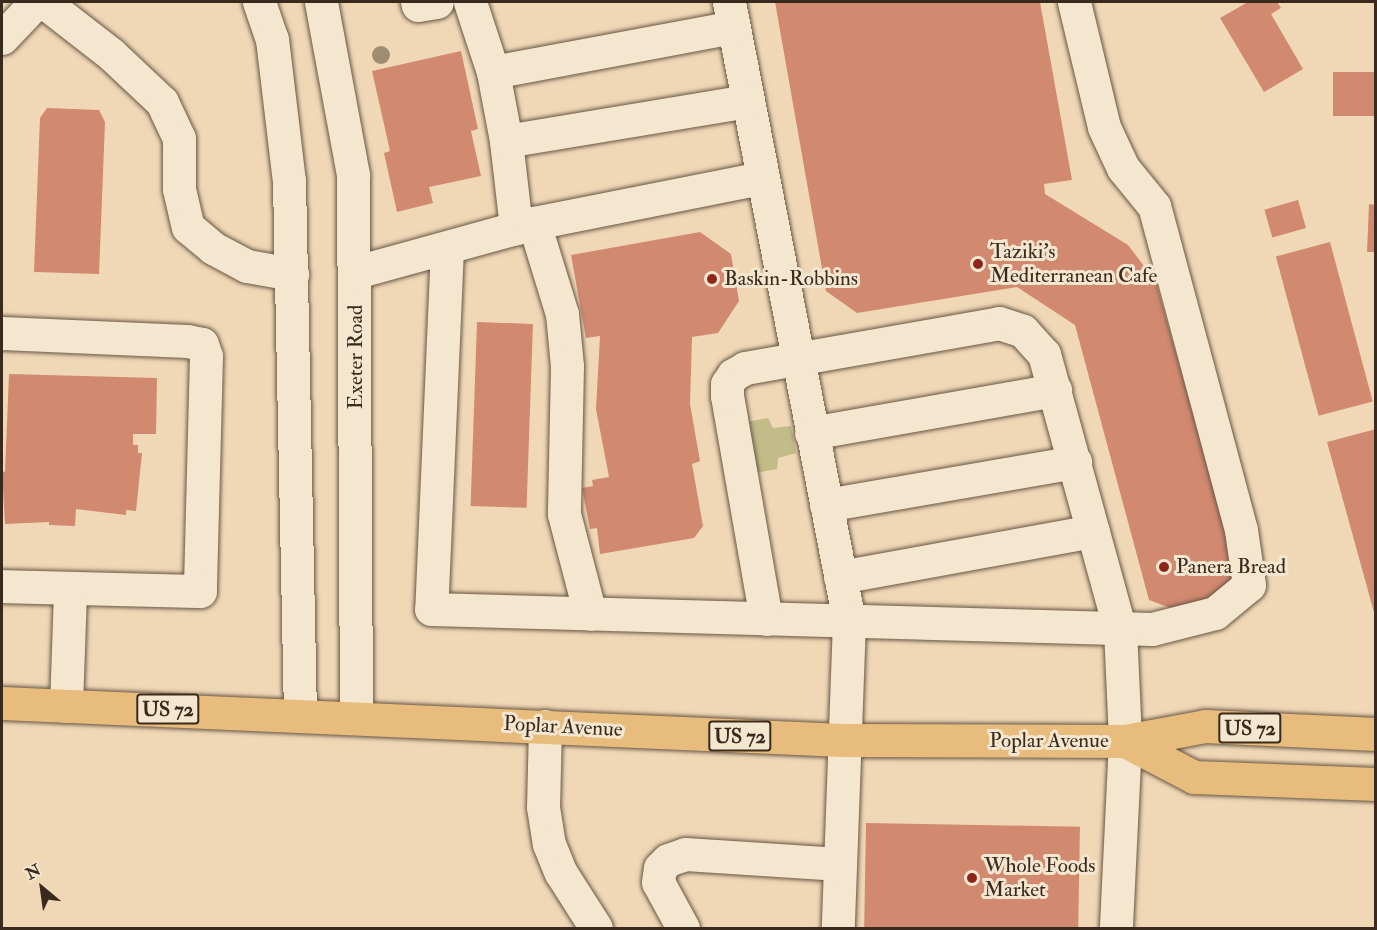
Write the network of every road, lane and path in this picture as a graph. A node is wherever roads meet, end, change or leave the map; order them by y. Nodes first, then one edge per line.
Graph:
1 (36, 2) edge
2 (44, 2) edge
3 (259, 2) edge
4 (321, 2) edge
5 (470, 2) edge
6 (1074, 2) edge
7 (731, 14) edge
8 (2, 38) edge
9 (493, 72) junction
10 (747, 101) junction
11 (506, 141) junction
12 (761, 178) junction
13 (525, 225) junction
14 (447, 248) junction
15 (356, 272) junction
16 (292, 274) junction
17 (2, 333) edge
18 (796, 359) junction
19 (1055, 390) junction
20 (811, 433) junction
21 (1075, 462) junction
22 (826, 506) junction
23 (1093, 531) junction
24 (840, 577) junction
25 (2, 586) edge
26 (70, 589) junction
27 (590, 614) junction
28 (766, 619) junction
29 (849, 621) junction
30 (1120, 628) junction
31 (2, 703) edge
32 (66, 706) junction
33 (300, 714) junction
34 (356, 717) junction
35 (545, 726) junction
36 (1376, 734) edge
37 (842, 740) junction
38 (1125, 741) junction
39 (1376, 784) edge
40 (840, 864) junction
41 (596, 928) edge
42 (683, 928) edge
43 (838, 928) edge
44 (1116, 928) edge

1 - 8 street
2 - 16 street
3 - 16 street
4 - 15 street, Exeter Road
5 - 9 street
6 - 30 street
7 - 9 street
7 - 10 street
9 - 11 street
10 - 11 street
10 - 12 street
11 - 13 street
12 - 13 street
12 - 18 street
13 - 14 street
13 - 27 street
14 - 15 street
14 - 27 street
15 - 34 street, Exeter Road
16 - 33 street
17 - 26 street
18 - 19 street
18 - 20 street
18 - 28 street
19 - 20 street
19 - 21 street
20 - 22 street
21 - 22 street
21 - 23 street
22 - 24 street
23 - 24 street
23 - 30 street
24 - 29 street
25 - 26 street
26 - 32 street
27 - 28 street
28 - 29 street
29 - 30 street
29 - 37 street
30 - 38 street
31 - 32 main road, Poplar Avenue / US 72
32 - 33 main road, Poplar Avenue / US 72
33 - 34 main road, Poplar Avenue / US 72
34 - 35 main road, Poplar Avenue / US 72
35 - 37 main road, Poplar Avenue / US 72
35 - 41 street
36 - 38 main road, Poplar Avenue / US 72
37 - 38 main road, Poplar Avenue / US 72
37 - 40 street
38 - 39 main road, Poplar Avenue
38 - 44 street
40 - 42 street
40 - 43 street

